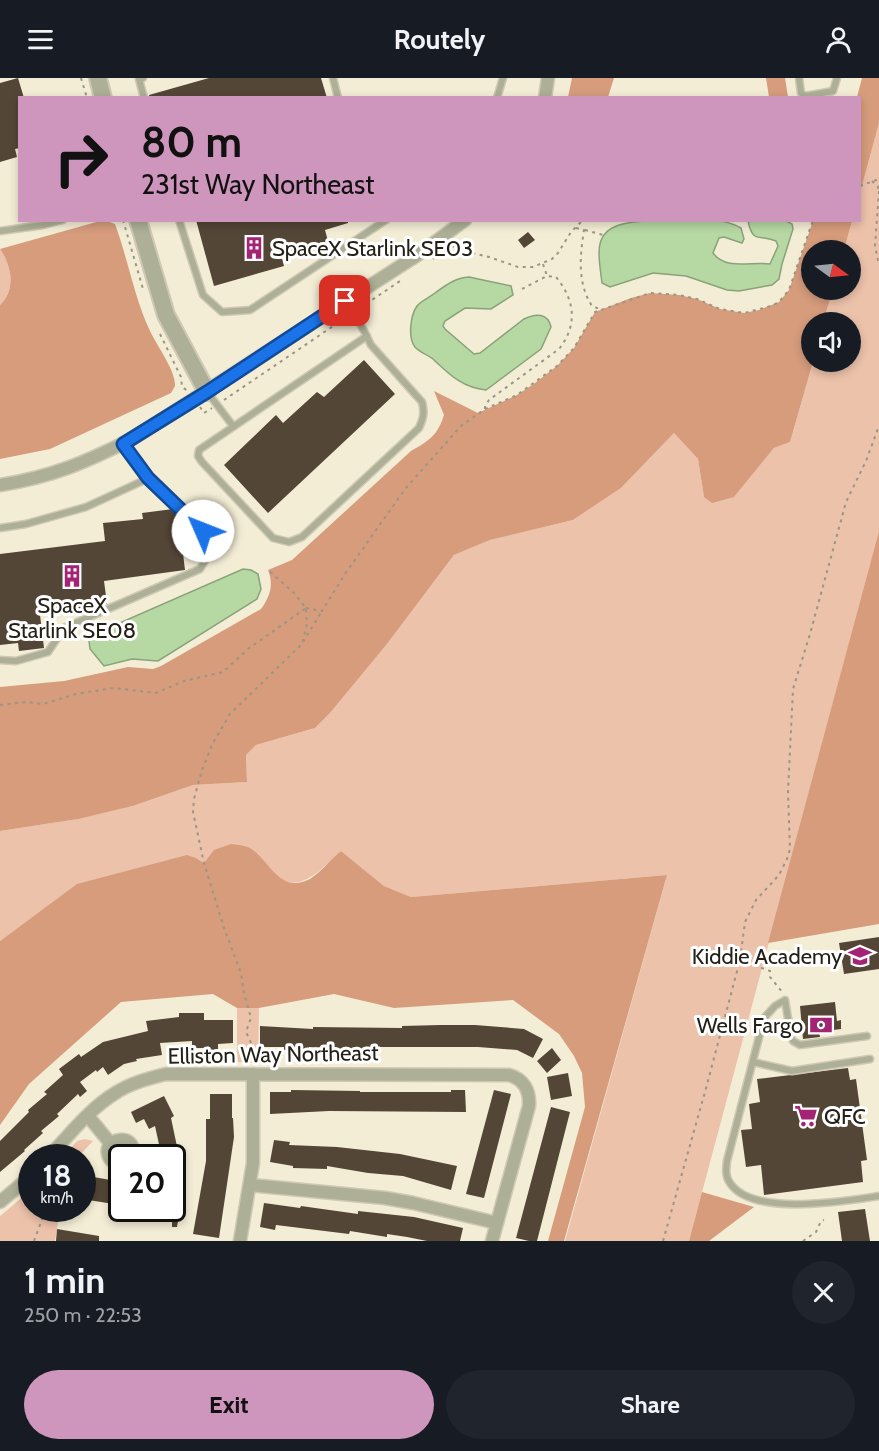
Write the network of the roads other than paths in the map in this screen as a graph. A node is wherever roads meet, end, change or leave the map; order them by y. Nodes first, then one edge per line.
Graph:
1 (98, 78) edge
2 (140, 78) edge
3 (333, 78) edge
4 (503, 78) edge
5 (548, 78) edge
6 (799, 78) edge
7 (837, 78) edge
8 (102, 96) edge
9 (144, 96) edge
10 (338, 96) edge
11 (498, 96) edge
12 (545, 96) edge
13 (55, 222) edge
14 (139, 222) edge
15 (180, 222) edge
16 (383, 222) edge
17 (462, 222) edge
18 (0, 231) edge
19 (345, 301) junction
20 (367, 336) junction
21 (212, 398) junction
22 (233, 426) junction
23 (123, 444) junction
24 (148, 478) junction
25 (0, 485) edge
26 (0, 528) edge
27 (0, 660) edge
28 (867, 1036) dead end
29 (870, 1059) dead end
30 (753, 1062) junction
31 (253, 1074) junction
32 (88, 1116) junction
33 (111, 1143) joint
34 (61, 1144) edge
35 (130, 1144) edge
36 (250, 1185) junction
37 (18, 1187) edge
38 (879, 1196) edge
39 (0, 1202) edge
40 (497, 1223) junction
41 (240, 1241) edge
42 (492, 1241) edge

1 - 8 street
2 - 9 lane
3 - 10 lane
4 - 11 lane
5 - 12 street
6 - 7 lane
13 - 18 lane
14 - 21 street
15 - 16 lane
17 - 19 street
19 - 20 lane
19 - 21 street
20 - 22 lane
20 - 22 lane
21 - 22 lane
21 - 23 street
23 - 24 lane
23 - 25 street
24 - 26 lane
24 - 27 lane
28 - 30 lane
29 - 30 lane
30 - 38 lane
31 - 32 street, Elliston Way Northeast
31 - 36 street
31 - 40 street, Elliston Way Northeast
32 - 33 street
32 - 34 street, Elliston Way Northeast
33 - 35 street
36 - 40 street
36 - 41 street
37 - 39 street
40 - 42 street

